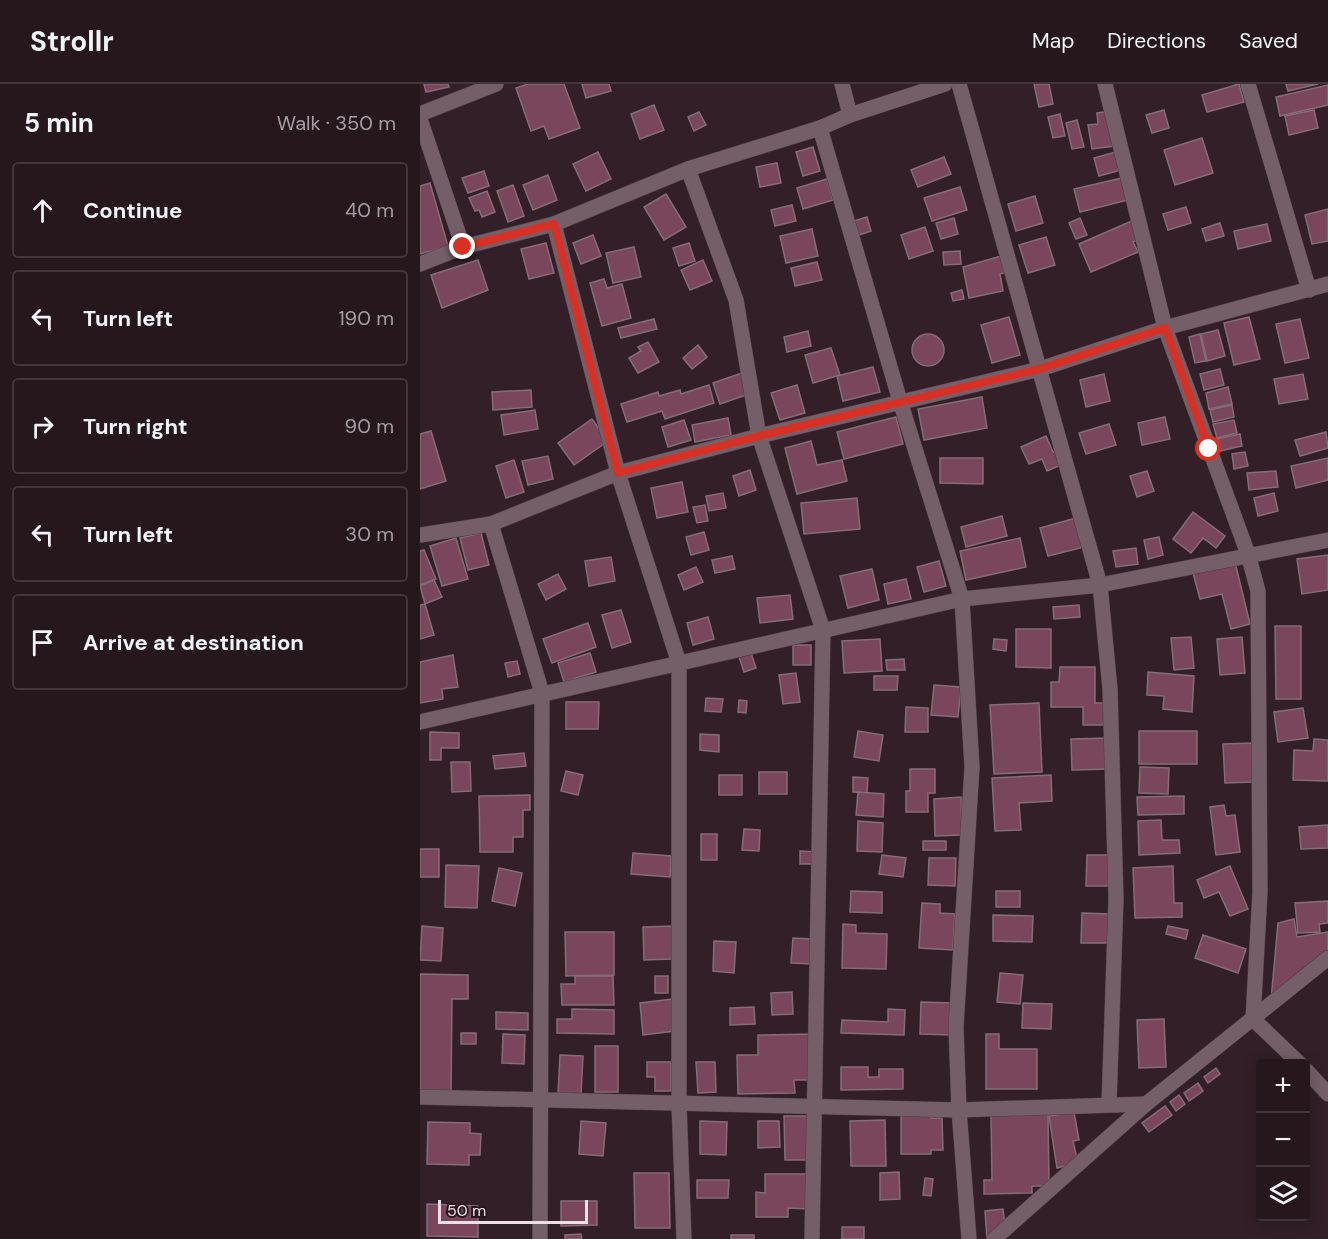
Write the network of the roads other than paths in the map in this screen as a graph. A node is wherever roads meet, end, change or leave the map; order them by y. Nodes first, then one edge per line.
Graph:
1 (496, 84) edge
2 (842, 84) edge
3 (945, 84) edge
4 (959, 84) edge
5 (1105, 84) edge
6 (1248, 84) edge
7 (420, 114) edge
8 (850, 114) junction
9 (420, 119) edge
10 (820, 128) junction
11 (688, 169) junction
12 (554, 224) junction
13 (463, 247) junction
14 (420, 264) edge
15 (1328, 285) edge
16 (1309, 290) junction
17 (1165, 328) junction
18 (1040, 369) junction
19 (900, 402) junction
20 (759, 436) junction
21 (618, 473) junction
22 (491, 524) junction
23 (420, 535) edge
24 (1328, 540) edge
25 (1248, 554) junction
26 (1100, 585) junction
27 (962, 598) junction
28 (823, 630) junction
29 (679, 663) junction
30 (542, 693) junction
31 (420, 722) edge
32 (1328, 958) edge
33 (1253, 1019) junction
34 (1295, 1059) edge
35 (1310, 1075) edge
36 (1328, 1094) edge
37 (420, 1096) edge
38 (538, 1101) junction
39 (679, 1104) junction
40 (1109, 1104) junction
41 (1146, 1104) junction
42 (815, 1106) junction
43 (959, 1110) junction
44 (540, 1239) edge
45 (684, 1239) edge
46 (812, 1239) edge
47 (969, 1239) edge
48 (994, 1239) edge

1 - 7 street
2 - 8 street
3 - 8 street
4 - 18 street
5 - 17 street
6 - 16 street
8 - 10 street
9 - 13 street
10 - 11 street
10 - 19 street
11 - 12 street
11 - 20 street
12 - 13 street
12 - 21 street
13 - 14 street
15 - 16 street
16 - 17 street
17 - 18 street
17 - 25 street
18 - 19 street
18 - 26 street
19 - 20 street
19 - 27 street
20 - 21 street
20 - 28 street
21 - 22 street
21 - 29 street
22 - 23 street
22 - 30 street
24 - 25 street
25 - 26 street
25 - 33 street
26 - 27 street
26 - 40 street
27 - 28 street
27 - 43 street
28 - 29 street
28 - 42 street
29 - 30 street
29 - 39 street
30 - 31 street
30 - 38 street
32 - 33 street
33 - 34 street
33 - 41 street
35 - 36 street
37 - 38 street
38 - 39 street
38 - 44 street
39 - 42 street
39 - 45 street
40 - 41 street
40 - 43 street
41 - 48 street
42 - 43 street
42 - 46 street
43 - 47 street

